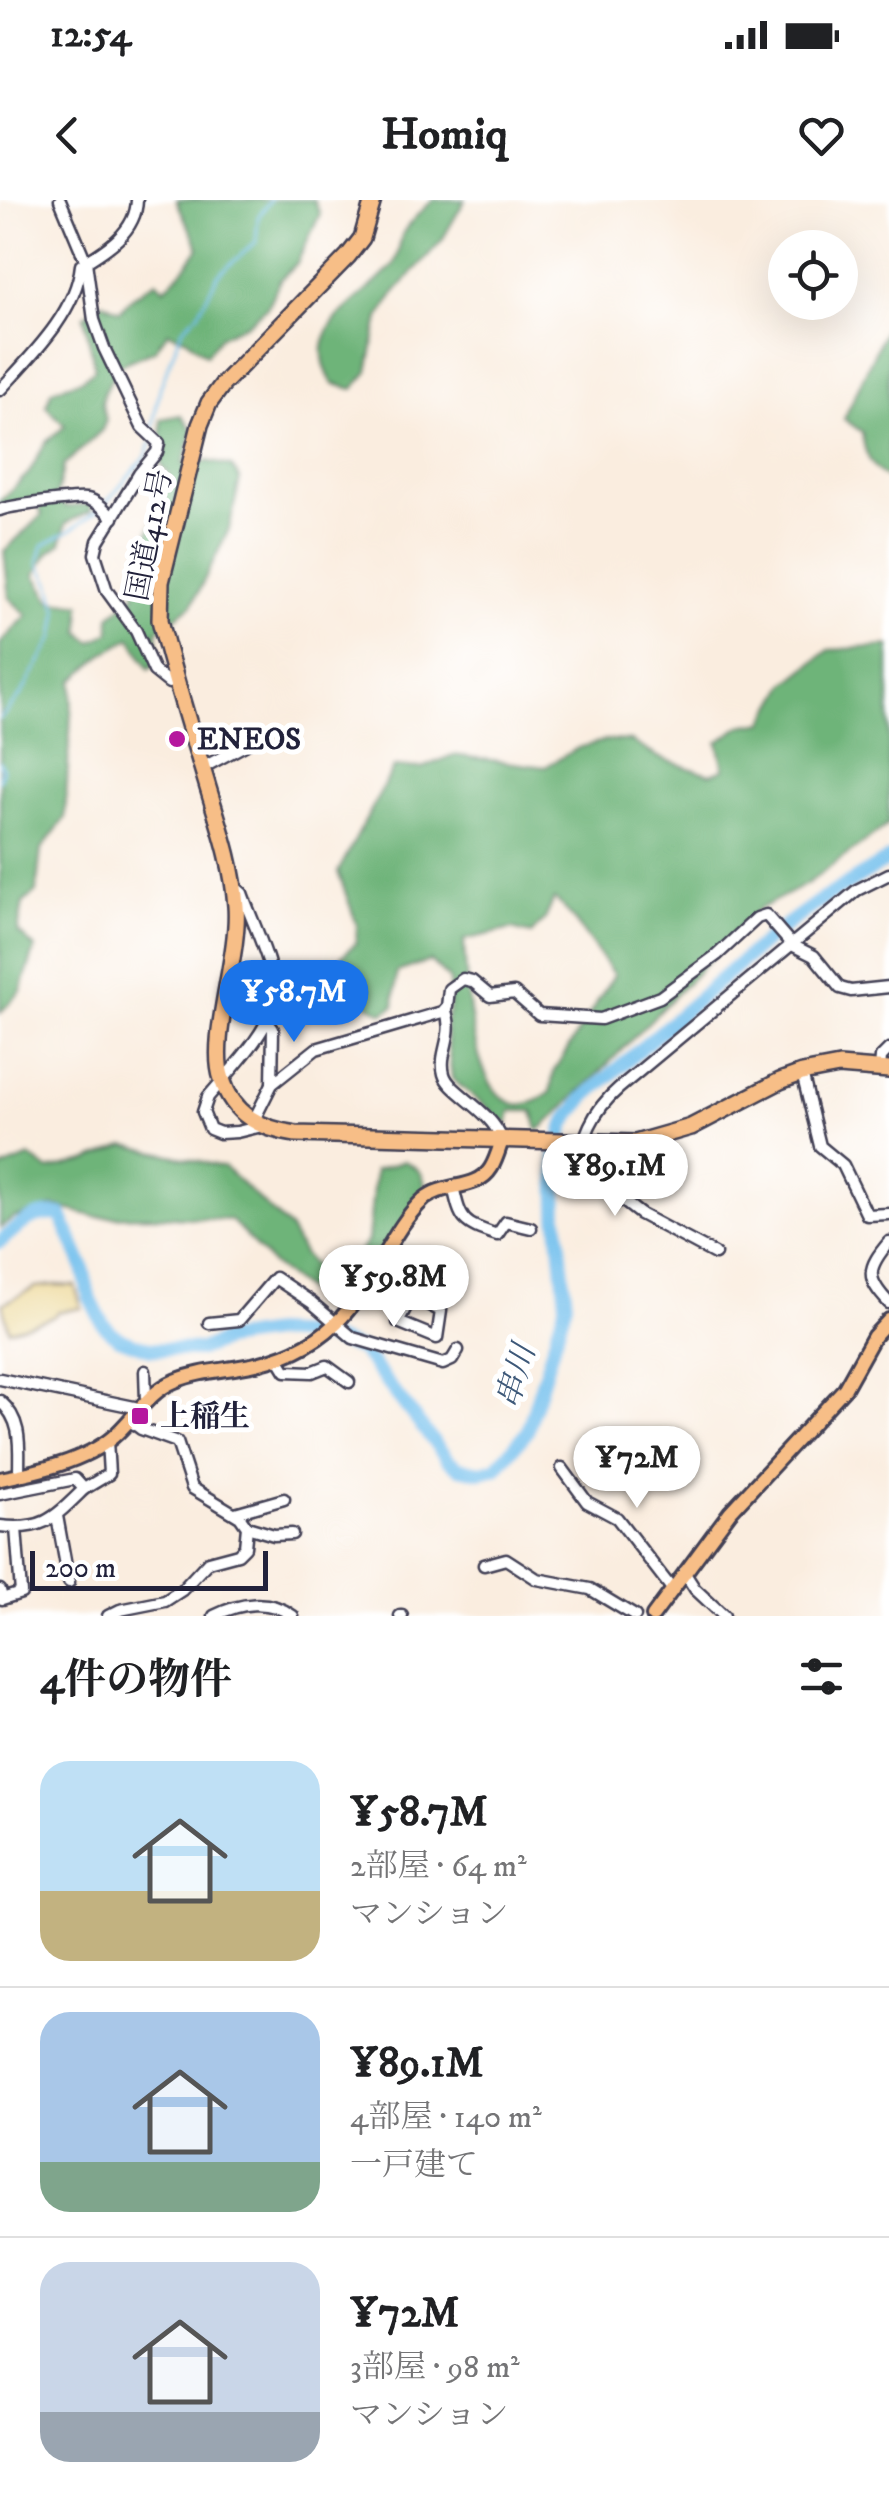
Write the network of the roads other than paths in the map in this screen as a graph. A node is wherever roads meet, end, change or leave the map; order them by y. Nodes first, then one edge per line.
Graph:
1 (60, 200) edge
2 (137, 200) edge
3 (372, 200) edge
4 (86, 262) junction
5 (2, 388) edge
6 (0, 406) edge
7 (0, 510) edge
8 (106, 511) junction
9 (175, 682) junction
10 (244, 745) dead end
11 (202, 768) junction
12 (889, 874) edge
13 (234, 886) junction
14 (790, 943) junction
15 (889, 987) edge
16 (446, 1010) junction
17 (267, 1021) junction
18 (889, 1049) edge
19 (884, 1070) edge
20 (802, 1073) junction
21 (222, 1080) junction
22 (272, 1084) junction
23 (258, 1124) junction
24 (502, 1140) junction
25 (582, 1141) junction
26 (453, 1186) junction
27 (889, 1214) edge
28 (531, 1228) dead end
29 (889, 1242) edge
30 (715, 1254) dead end
31 (376, 1270) junction
32 (412, 1296) junction
33 (889, 1303) edge
34 (889, 1320) edge
35 (209, 1322) dead end
36 (335, 1324) junction
37 (458, 1350) dead end
38 (282, 1357) junction
39 (146, 1371) dead end
40 (0, 1378) edge
41 (349, 1382) dead end
42 (0, 1401) edge
43 (143, 1405) junction
44 (129, 1420) junction
45 (106, 1441) junction
46 (562, 1468) dead end
47 (19, 1474) junction
48 (0, 1479) edge
49 (84, 1489) junction
50 (0, 1494) edge
51 (284, 1500) dead end
52 (236, 1513) junction
53 (57, 1516) junction
54 (0, 1526) edge
55 (247, 1527) junction
56 (16, 1528) junction
57 (292, 1534) dead end
58 (484, 1565) dead end
59 (684, 1572) junction
60 (68, 1582) dead end
61 (672, 1589) junction
62 (0, 1590) edge
63 (108, 1616) edge
64 (214, 1616) edge
65 (293, 1616) edge
66 (635, 1616) edge
67 (653, 1616) edge
68 (724, 1616) edge

1 - 4 street
2 - 4 street
3 - 9 highway, 国道412号
4 - 5 street
4 - 8 street
5 - 6 street
7 - 8 street
8 - 9 street
9 - 11 highway, 国道412号
10 - 11 street
11 - 13 highway, 国道412号
12 - 14 street
13 - 17 street
13 - 21 highway, 国道412号
14 - 15 street
14 - 16 street
14 - 25 street
16 - 22 street
16 - 24 street
17 - 21 street
17 - 22 street
18 - 19 street
19 - 20 highway
20 - 25 highway
20 - 27 street
21 - 23 highway
21 - 23 street
22 - 23 street
23 - 24 highway
24 - 25 highway
24 - 26 main road
25 - 30 street
26 - 28 street
26 - 31 main road
29 - 33 street
31 - 32 street
31 - 36 main road
32 - 32 street
34 - 59 main road
35 - 36 street
36 - 37 street
36 - 38 main road
38 - 41 street
38 - 43 main road
39 - 43 street
40 - 43 street
42 - 47 street
43 - 44 main road
44 - 45 main road
44 - 52 street
45 - 47 main road
45 - 49 street
46 - 61 street
47 - 48 main road
49 - 50 street
49 - 53 street
51 - 52 street
52 - 55 street
53 - 56 street
53 - 60 street
54 - 56 street
55 - 57 street
55 - 63 street
56 - 62 street
58 - 66 street
59 - 61 main road
59 - 68 street
61 - 67 main road
64 - 65 street

